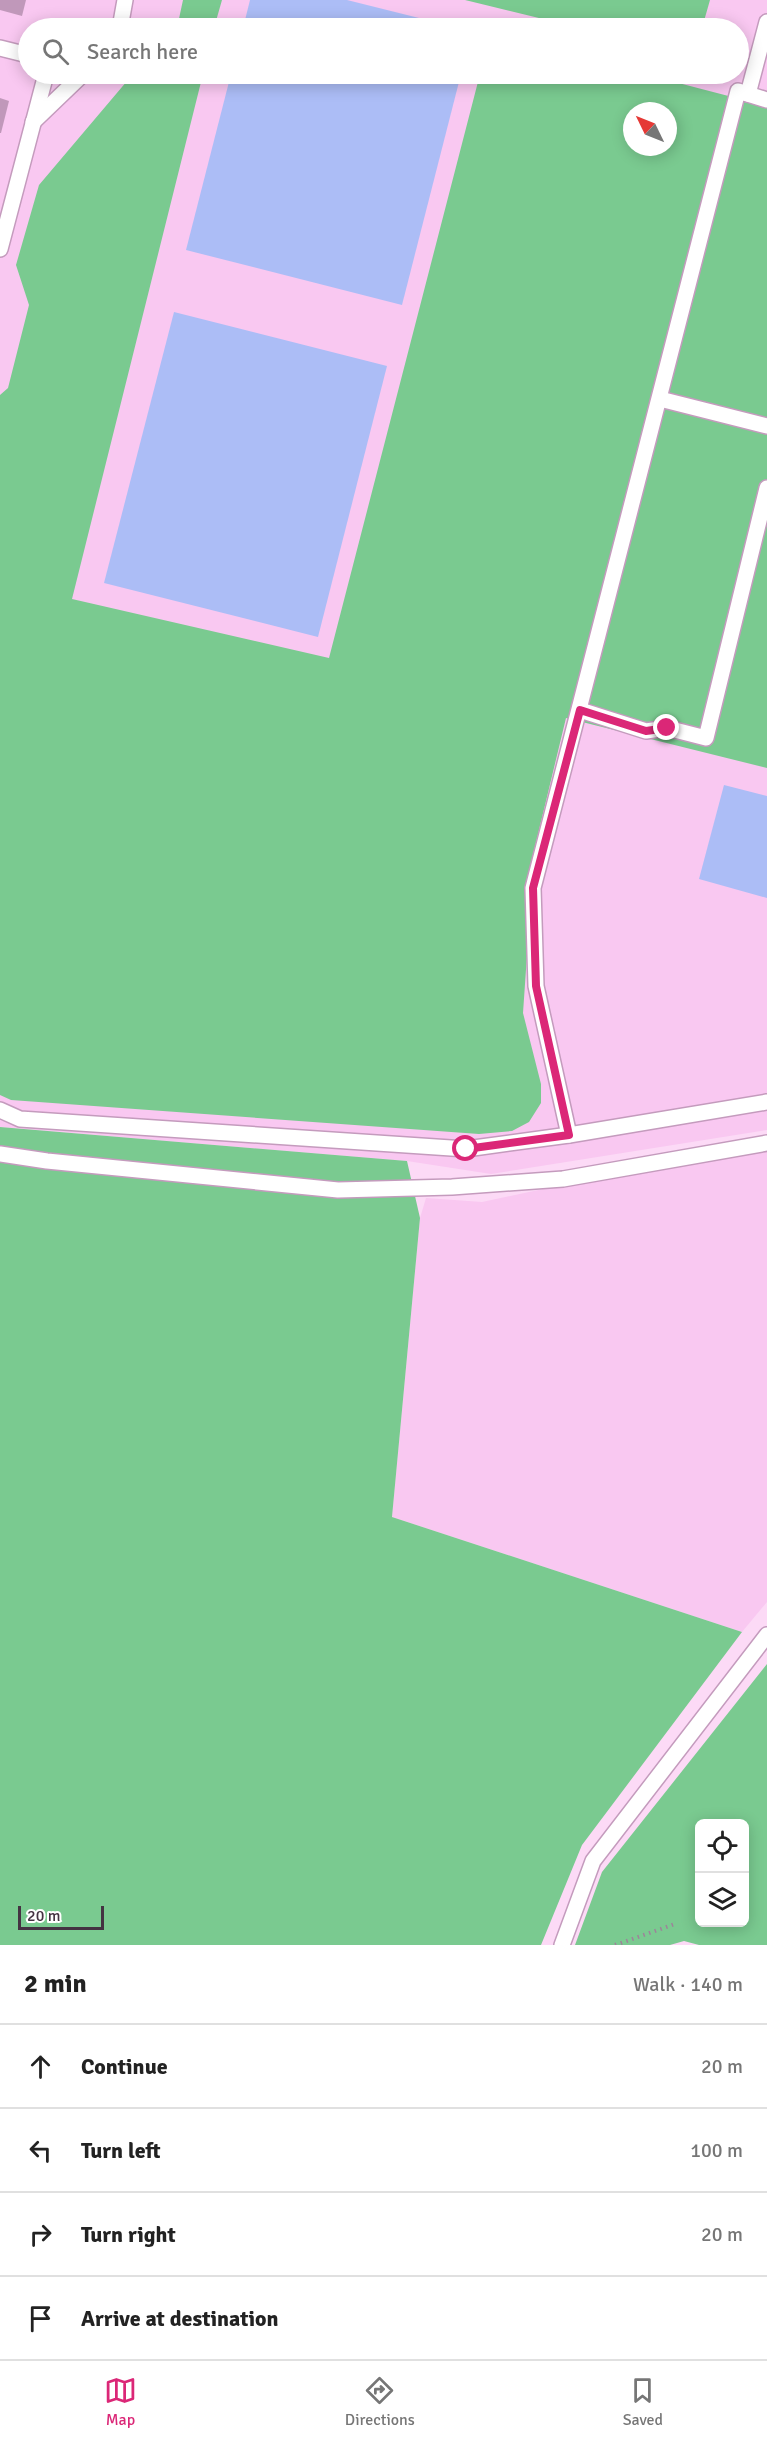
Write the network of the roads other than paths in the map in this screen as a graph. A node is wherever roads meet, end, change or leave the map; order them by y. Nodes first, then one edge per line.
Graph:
1 (125, 0) edge
2 (122, 18) edge
3 (767, 22) edge
4 (0, 48) edge
5 (18, 52) edge
6 (43, 84) edge
7 (73, 84) edge
8 (748, 94) junction
9 (767, 100) edge
10 (33, 122) junction
11 (0, 249) edge
12 (660, 399) junction
13 (767, 426) edge
14 (767, 488) edge
15 (580, 710) junction
16 (767, 1102) edge
17 (0, 1110) edge
18 (569, 1135) junction
19 (767, 1143) edge
20 (0, 1154) edge
21 (767, 1635) edge
22 (562, 1945) edge

1 - 2 lane
3 - 8 lane
4 - 5 lane
6 - 10 lane
7 - 10 lane
8 - 9 lane
8 - 12 lane
10 - 11 lane
12 - 13 lane
12 - 15 lane
14 - 15 lane
15 - 18 lane
16 - 18 lane
17 - 18 lane
19 - 20 lane
21 - 22 lane

